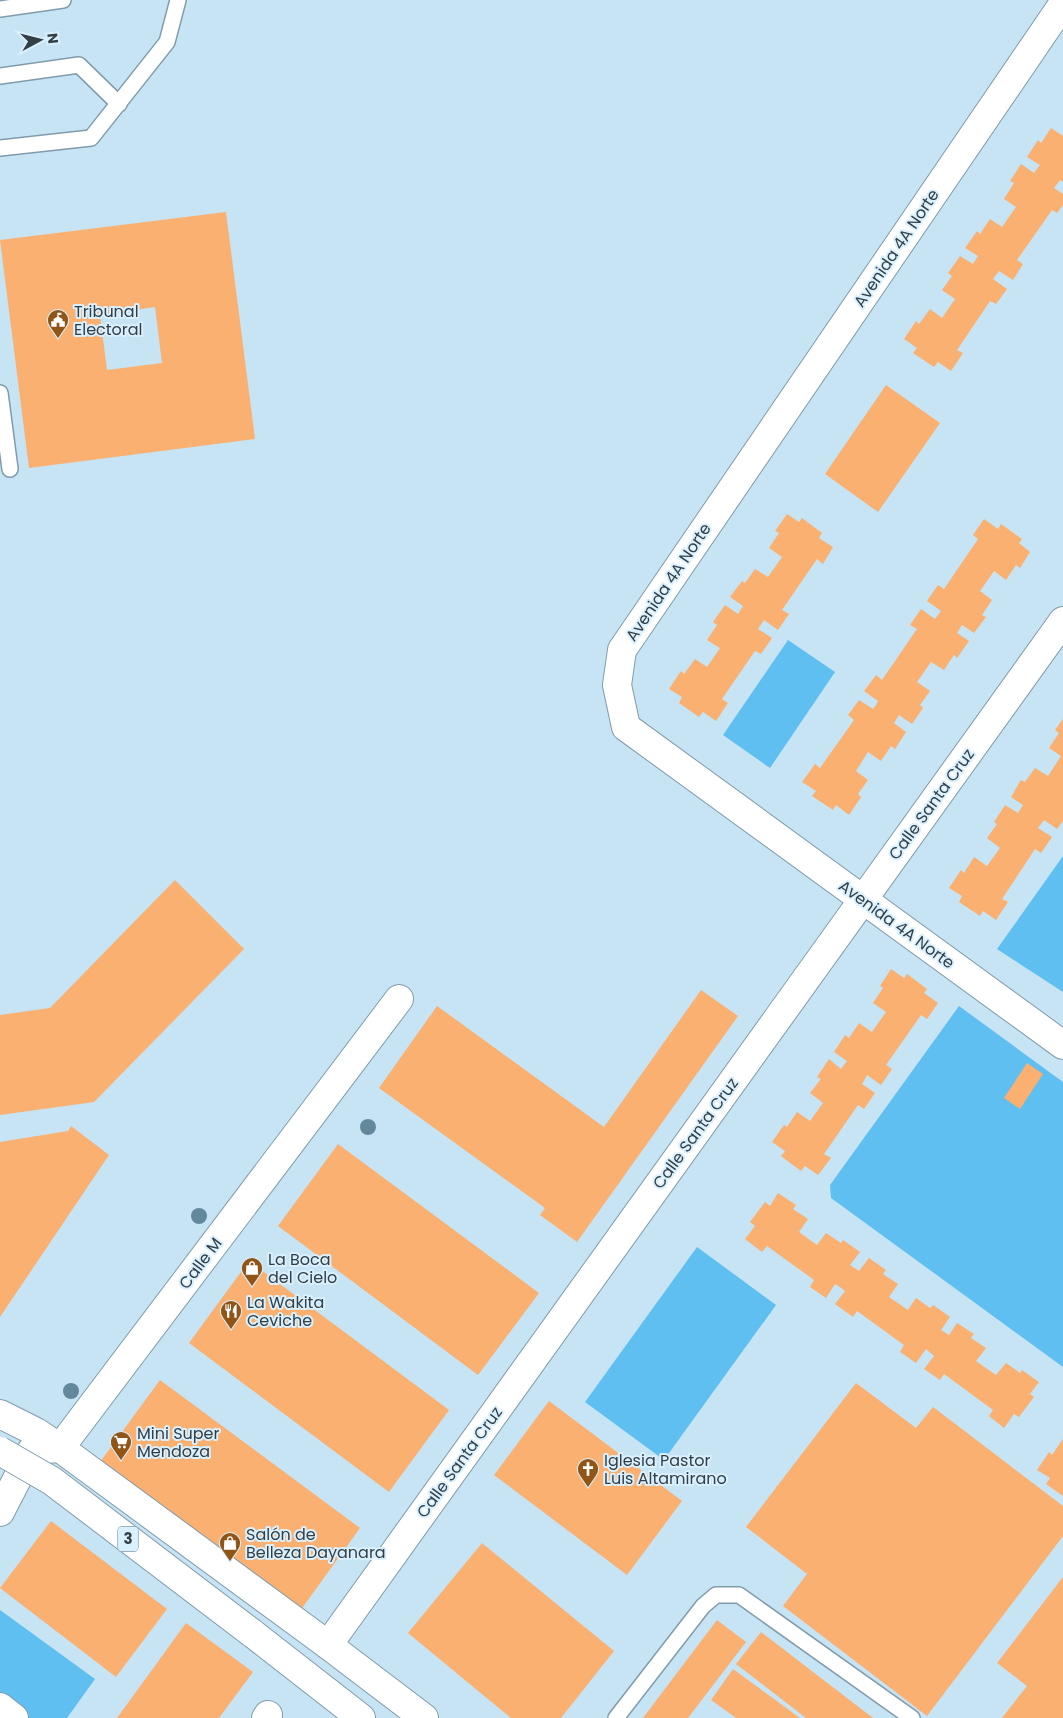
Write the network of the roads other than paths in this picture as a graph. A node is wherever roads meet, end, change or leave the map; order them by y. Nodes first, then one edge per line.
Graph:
1 (63, 0) edge
2 (178, 0) edge
3 (1063, 4) edge
4 (0, 9) edge
5 (0, 76) edge
6 (119, 104) junction
7 (0, 148) edge
8 (0, 394) edge
9 (10, 469) dead end
10 (1063, 621) edge
11 (863, 899) junction
12 (398, 999) dead end
13 (1063, 1045) edge
14 (0, 1414) edge
15 (60, 1448) junction
16 (0, 1451) edge
17 (0, 1512) edge
18 (328, 1645) junction
19 (0, 1707) edge
20 (14, 1718) edge
21 (361, 1718) edge
22 (424, 1718) edge
23 (616, 1718) edge
24 (912, 1718) edge

1 - 4 lane
2 - 6 lane
3 - 11 main road, Avenida 4A Norte
5 - 6 lane
6 - 7 lane
8 - 9 lane
10 - 11 main road, Calle Santa Cruz
11 - 13 main road, Avenida 4A Norte
11 - 18 main road, Calle Santa Cruz
12 - 15 main road, Calle M
14 - 15 main road
15 - 17 main road
15 - 18 main road
16 - 21 main road, 3, bridge
18 - 22 main road
19 - 20 main road
23 - 24 lane

